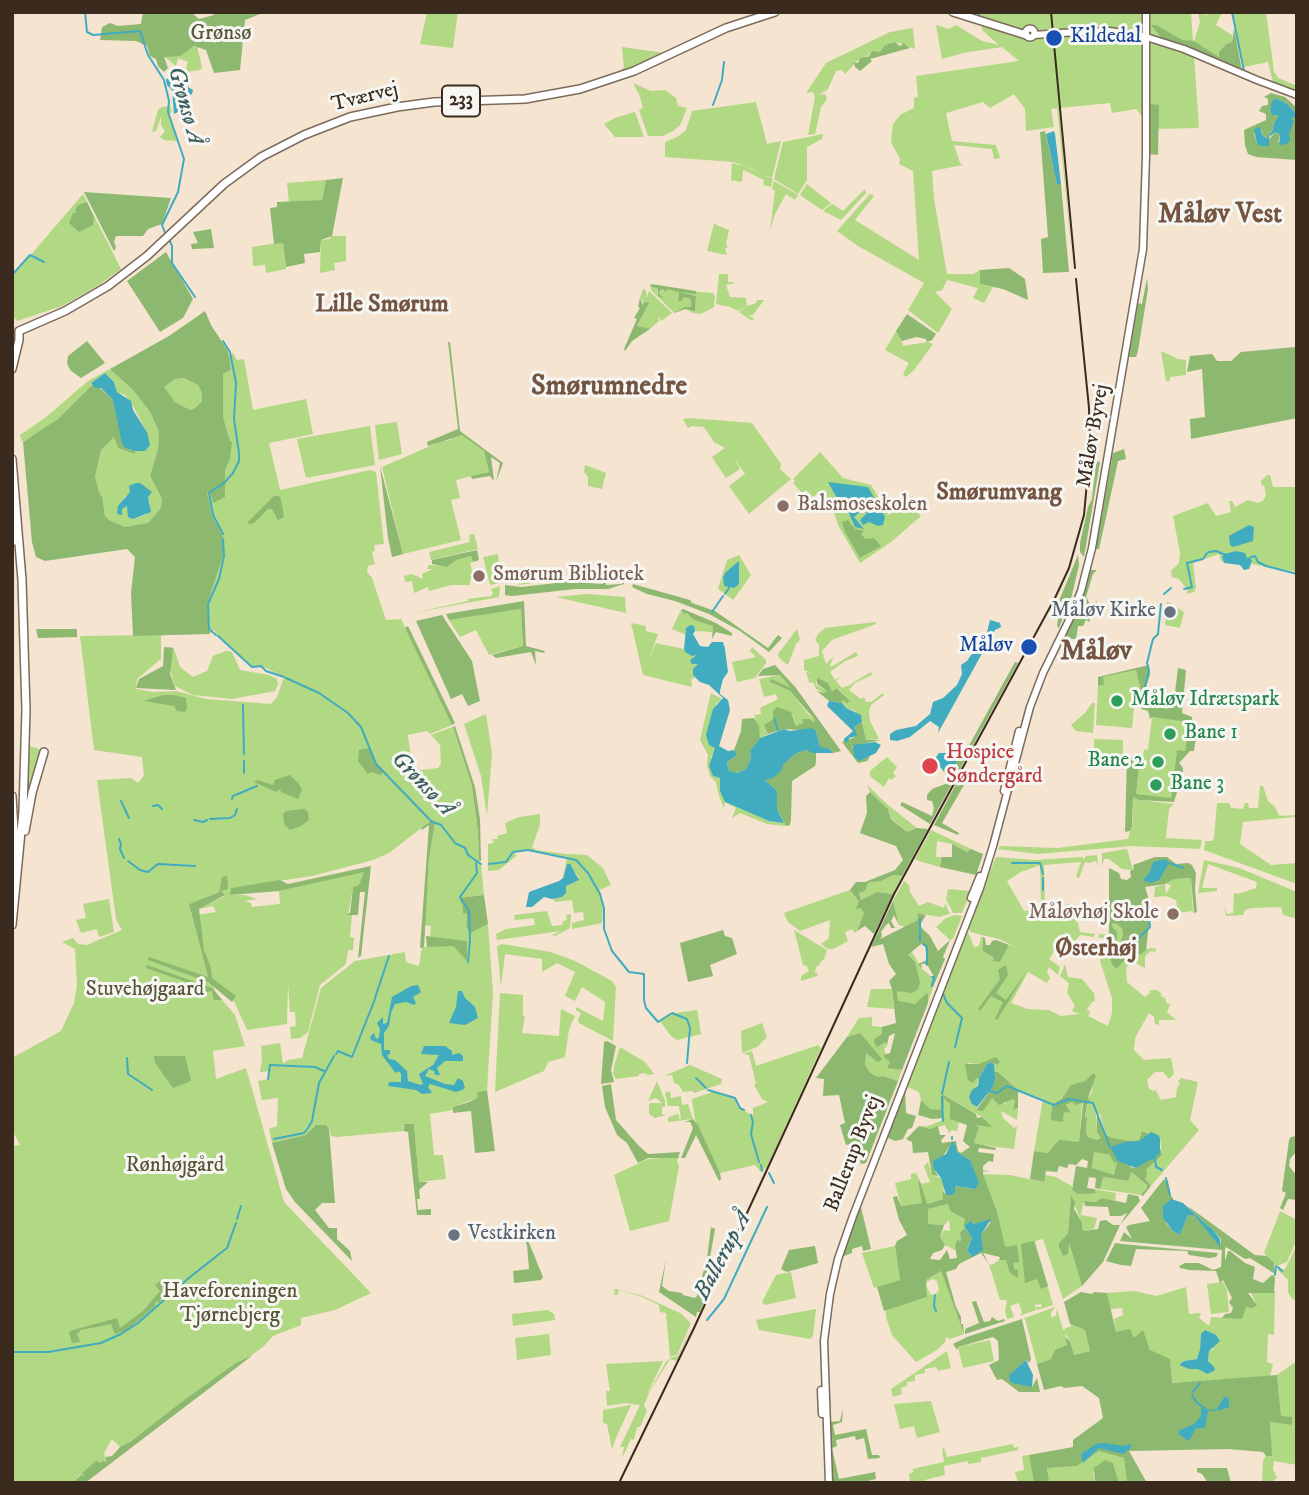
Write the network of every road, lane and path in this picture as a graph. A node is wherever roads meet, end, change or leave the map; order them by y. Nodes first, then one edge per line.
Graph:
1 (775, 12) edge
2 (953, 12) edge
3 (1145, 12) edge
4 (1030, 33) joint
5 (1145, 38) junction
6 (1297, 95) edge
7 (16, 332) edge
8 (12, 369) edge
9 (1117, 398) junction
10 (12, 459) edge
11 (12, 526) edge
12 (1016, 745) junction
13 (44, 752) dead end
14 (1018, 762) junction
15 (12, 796) edge
16 (990, 850) junction
17 (14, 888) edge
18 (12, 925) edge
19 (827, 1483) edge

1 - 7 highway, Tværvej / 233
2 - 4 highway
3 - 5 main road, Måløv Byvej
4 - 5 main road
5 - 6 main road
5 - 9 main road, Måløv Byvej
5 - 9 main road, Måløv Byvej
7 - 8 highway
9 - 12 main road, Måløv Byvej
9 - 14 main road, Måløv Byvej
10 - 17 highway
11 - 17 highway
12 - 14 main road
12 - 16 main road, Måløv Byvej
13 - 17 highway
14 - 16 main road, Måløv Byvej
15 - 17 highway
16 - 19 main road, Ballerup Byvej
17 - 18 highway

